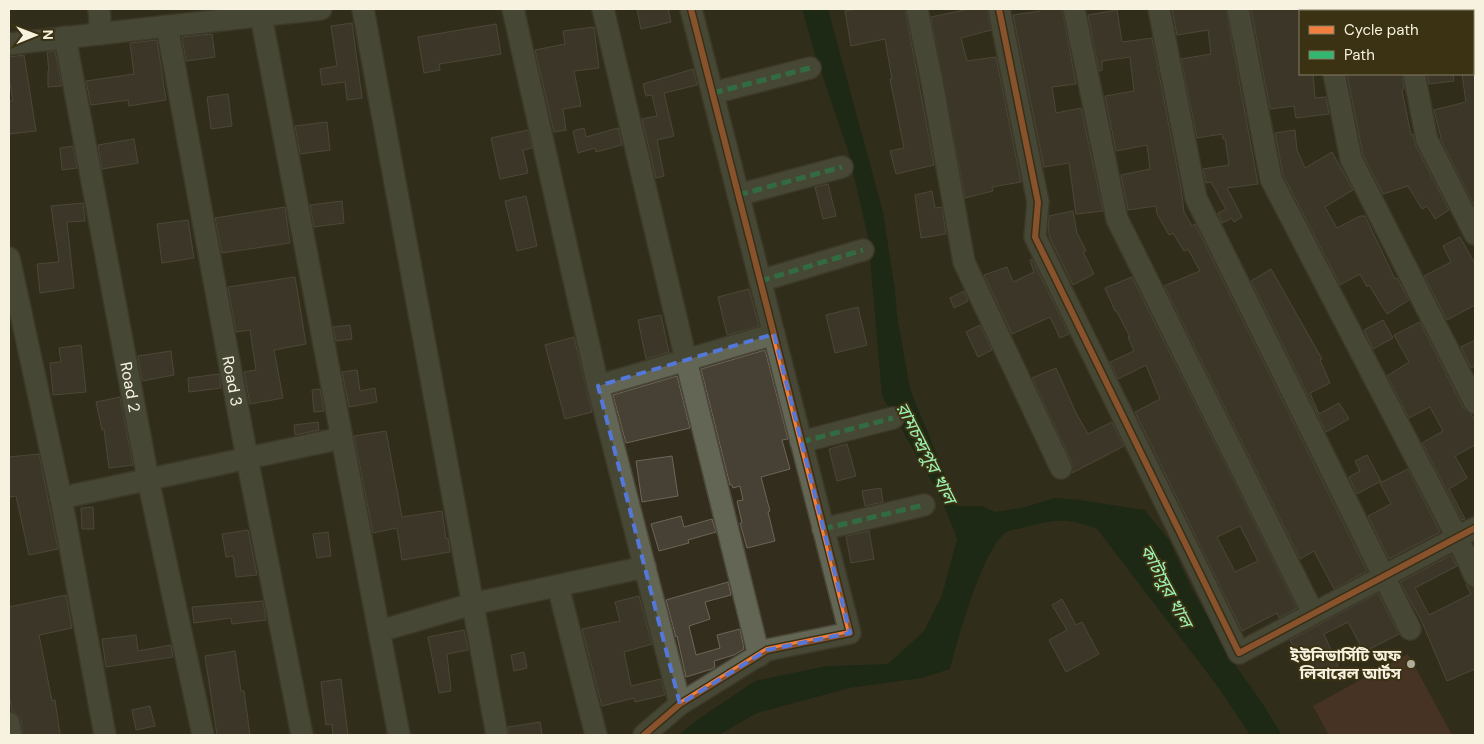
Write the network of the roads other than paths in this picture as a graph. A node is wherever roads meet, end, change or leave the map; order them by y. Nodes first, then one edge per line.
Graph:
1 (99, 9) edge
2 (321, 9) edge
3 (363, 9) edge
4 (513, 9) edge
5 (604, 9) edge
6 (691, 9) edge
7 (917, 9) edge
8 (999, 9) edge
9 (1074, 9) edge
10 (1159, 9) edge
11 (1238, 9) edge
12 (261, 16) junction
13 (167, 26) junction
14 (101, 34) junction
15 (65, 37) junction
16 (9, 44) edge
17 (810, 68) dead end
18 (1334, 75) edge
19 (1414, 75) edge
20 (713, 93) junction
21 (842, 168) dead end
22 (738, 195) junction
23 (1475, 234) edge
24 (862, 250) dead end
25 (9, 258) edge
26 (760, 281) junction
27 (774, 334) junction
28 (686, 360) junction
29 (598, 386) junction
30 (1475, 403) edge
31 (893, 418) dead end
32 (342, 438) junction
33 (801, 442) junction
34 (247, 458) junction
35 (1062, 468) dead end
36 (148, 479) junction
37 (61, 498) junction
38 (924, 505) dead end
39 (823, 529) junction
40 (1466, 533) edge
41 (645, 567) junction
42 (1384, 576) junction
43 (1475, 576) edge
44 (558, 586) junction
45 (472, 604) junction
46 (1313, 613) junction
47 (1410, 629) dead end
48 (380, 631) junction
49 (759, 656) junction
50 (680, 704) junction
51 (9, 723) edge
52 (11, 735) edge
53 (105, 735) edge
54 (203, 735) edge
55 (302, 735) edge
56 (399, 735) edge
57 (497, 735) edge
58 (596, 735) edge
59 (644, 735) edge

1 - 14 street
2 - 12 street
3 - 45 street
4 - 29 street
5 - 28 street
6 - 20 street
7 - 35 street
8 - 46 street
9 - 46 street
10 - 42 street
11 - 40 street
12 - 13 street
12 - 32 street
13 - 14 street
13 - 34 street, Road 3
14 - 15 street
15 - 16 street
15 - 36 street, Road 2
17 - 20 street
18 - 30 street
19 - 23 street
20 - 22 street
21 - 22 street
22 - 26 street
24 - 26 street
25 - 37 street
26 - 27 street
27 - 28 street
27 - 33 street
28 - 29 street
28 - 49 street
29 - 41 street
31 - 33 street
32 - 34 street
32 - 48 street
33 - 39 street
34 - 36 street
34 - 55 street, Road 3
36 - 37 street
36 - 54 street, Road 2
37 - 53 street
38 - 39 street
39 - 49 street
40 - 42 street
40 - 43 street
41 - 44 street
41 - 50 street
42 - 46 street
42 - 47 street
44 - 45 street
44 - 58 street
45 - 48 street
45 - 57 street
48 - 56 street
49 - 50 street
50 - 59 street
51 - 52 street

